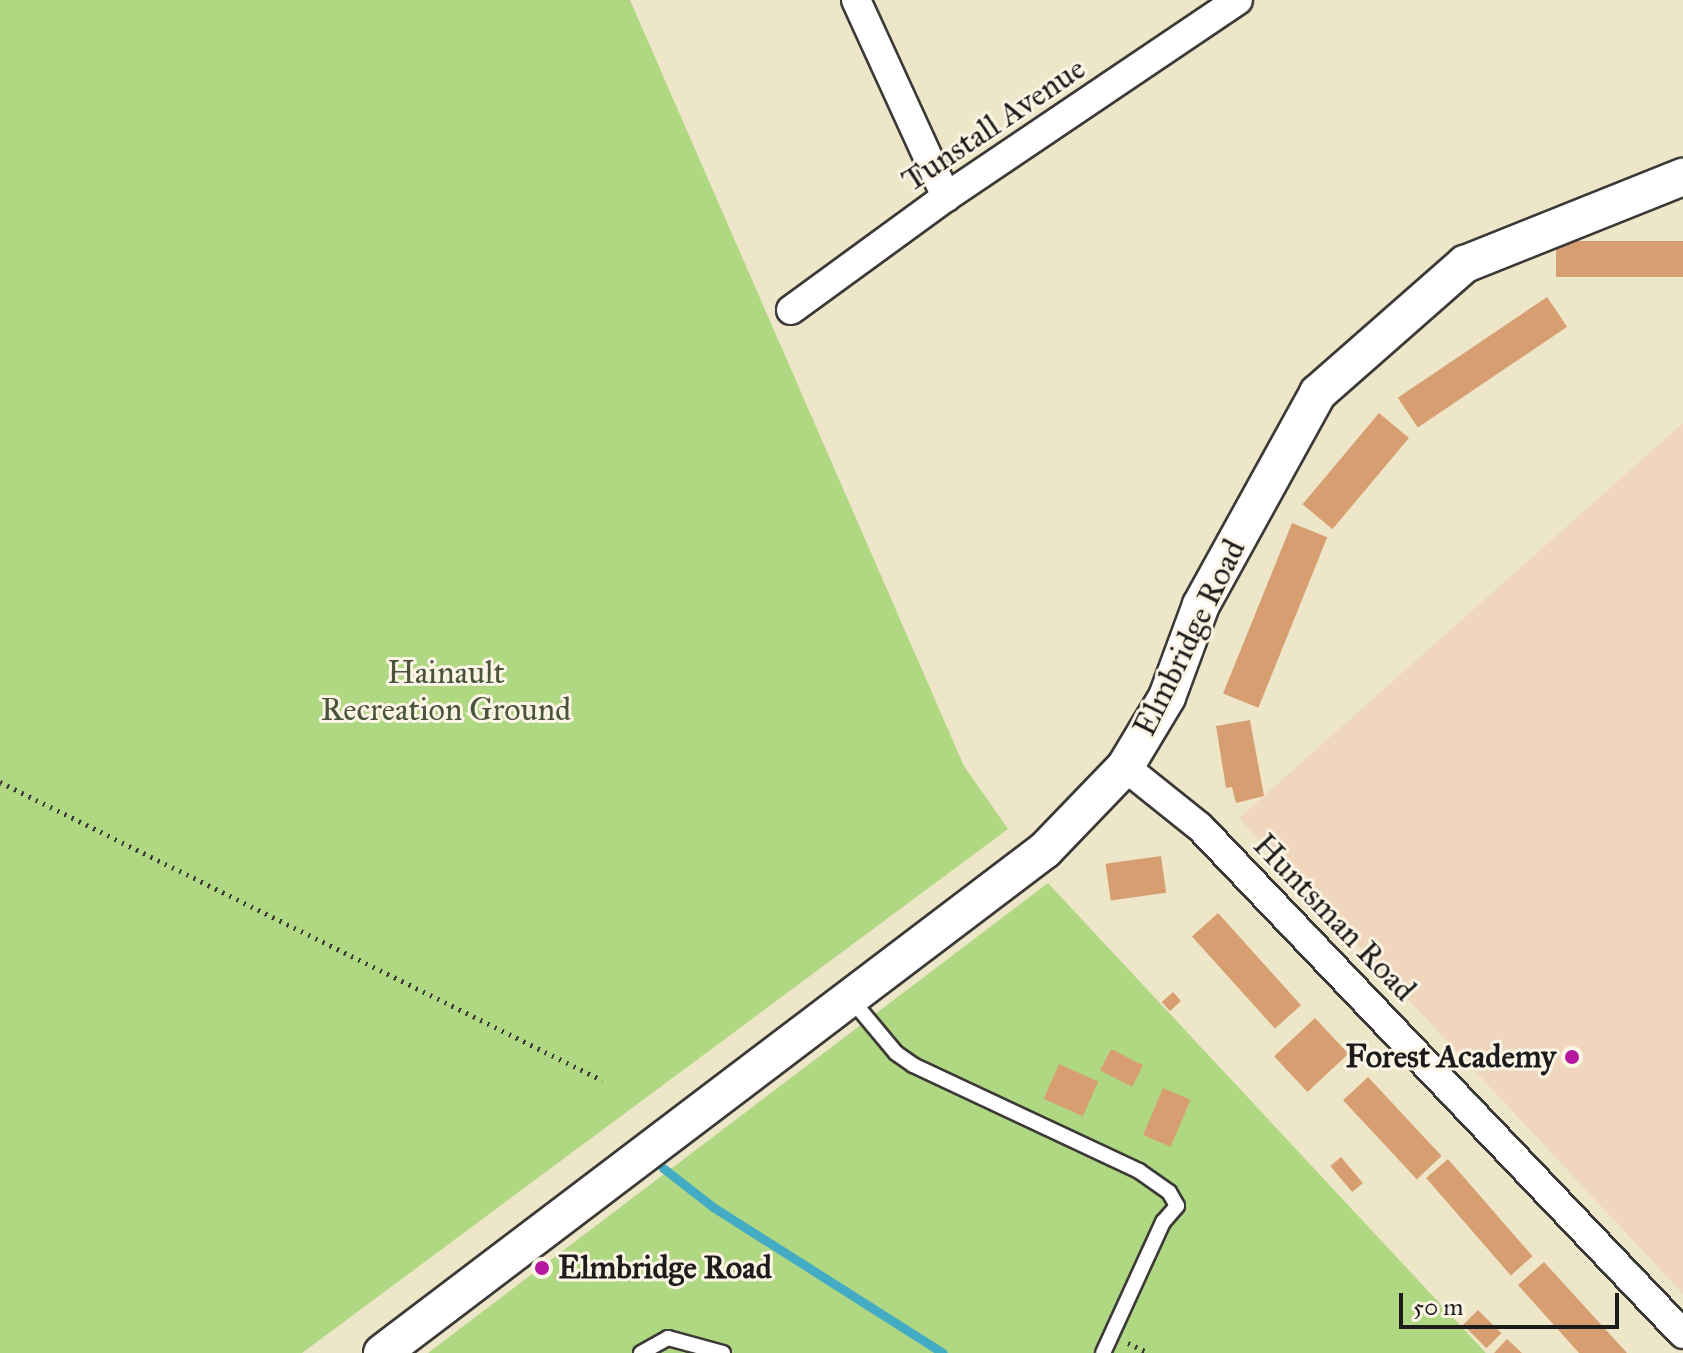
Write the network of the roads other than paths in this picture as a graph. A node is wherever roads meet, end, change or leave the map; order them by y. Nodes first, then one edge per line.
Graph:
1 (856, 0) edge
2 (1238, 0) edge
3 (1683, 177) edge
4 (946, 197) junction
5 (791, 310) dead end
6 (1125, 767) junction
7 (850, 997) junction
8 (1683, 1334) edge
9 (382, 1353) edge
10 (641, 1353) edge
11 (723, 1353) edge
12 (1103, 1353) edge

1 - 4 street
2 - 4 street, Tunstall Avenue
3 - 6 street, Elmbridge Road
4 - 5 street, Tunstall Avenue
6 - 7 street, Elmbridge Road
6 - 8 street, Huntsman Road
7 - 9 street, Elmbridge Road
7 - 12 lane
10 - 11 lane

